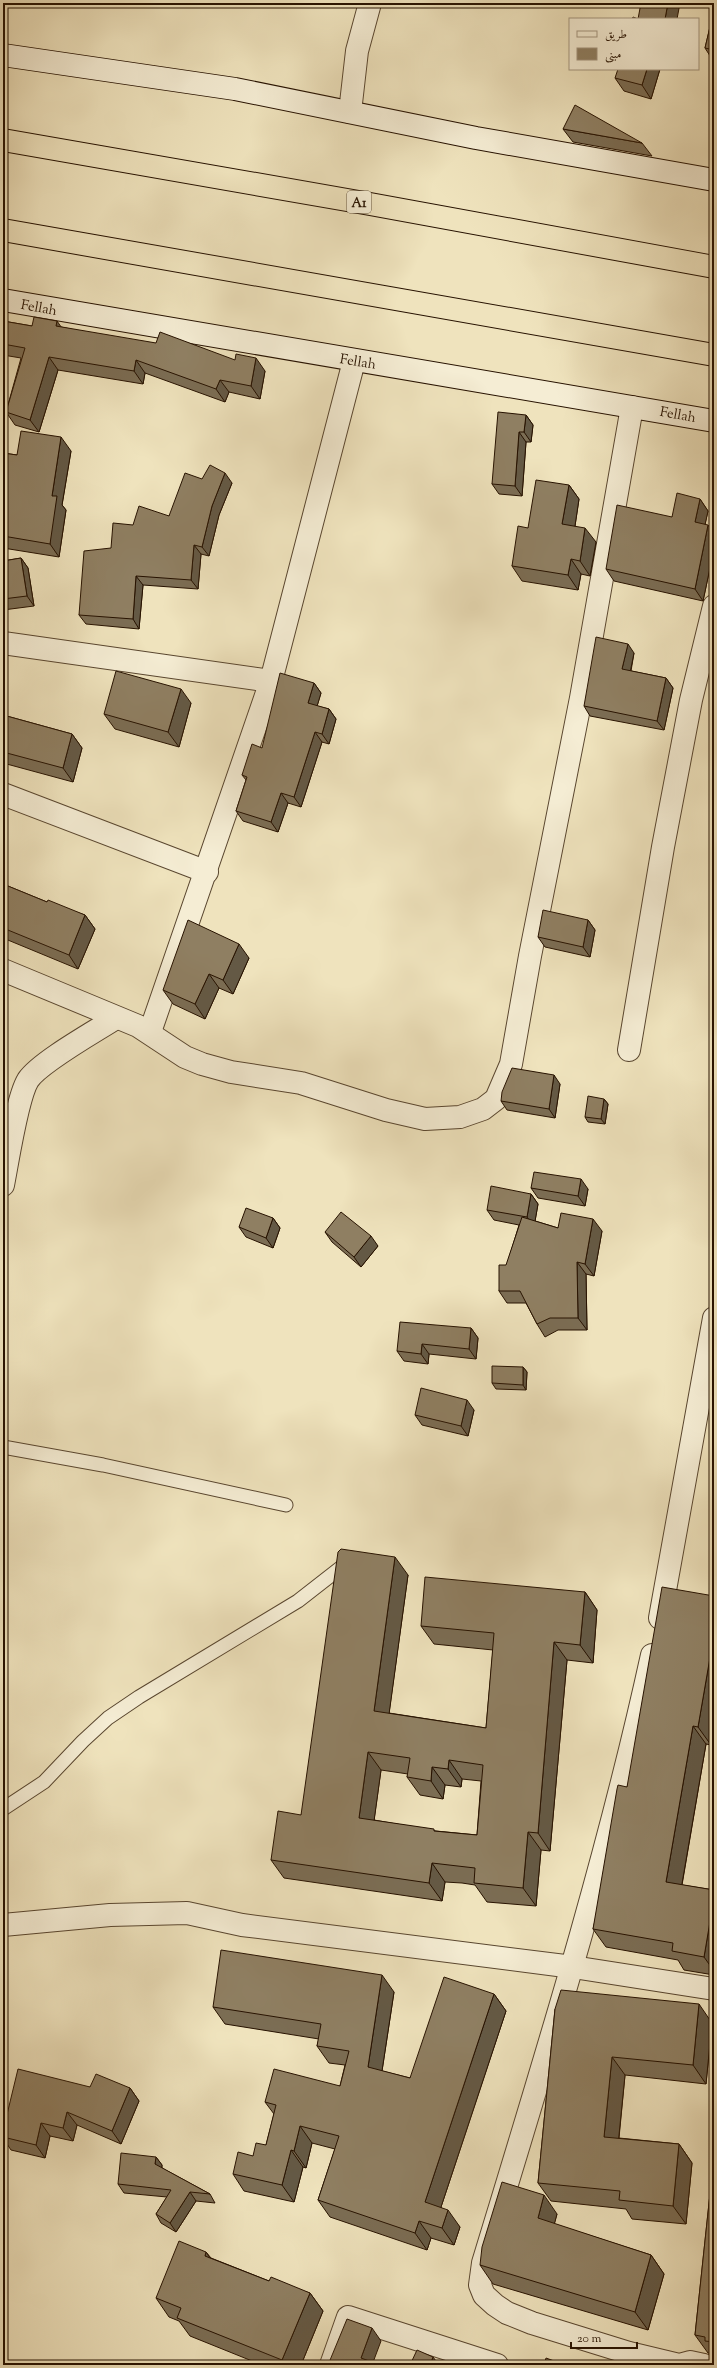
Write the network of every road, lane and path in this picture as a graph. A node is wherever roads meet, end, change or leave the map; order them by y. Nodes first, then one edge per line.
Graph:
1 (370, 3) edge
2 (3, 55) edge
3 (350, 112) junction
4 (3, 140) edge
5 (714, 180) edge
6 (3, 230) edge
7 (714, 267) edge
8 (3, 300) edge
9 (714, 355) edge
10 (354, 361) junction
11 (632, 407) junction
12 (714, 421) edge
13 (714, 606) edge
14 (3, 643) edge
15 (271, 681) junction
16 (3, 794) edge
17 (207, 872) junction
18 (3, 970) edge
19 (116, 1018) junction
20 (150, 1032) junction
21 (629, 1050) dead end
22 (3, 1184) edge
23 (714, 1318) edge
24 (3, 1447) edge
25 (286, 1505) dead end
26 (348, 1562) edge
27 (3, 1809) edge
28 (3, 1925) edge
29 (573, 1967) junction
30 (714, 1989) edge
31 (332, 2365) edge
32 (497, 2365) edge
33 (704, 2365) edge

1 - 3 street
2 - 3 street
3 - 5 street
4 - 7 highway, A1
6 - 9 highway
8 - 10 street, Fellah
10 - 11 street, Fellah
10 - 15 street
11 - 12 street, Fellah
11 - 20 street
13 - 21 street
14 - 15 street
15 - 17 street
16 - 17 street
17 - 20 street
18 - 19 street
19 - 20 street
19 - 22 street
23 - 29 street
24 - 25 lane
26 - 27 lane
28 - 29 street
29 - 30 street
29 - 33 street
31 - 32 street

